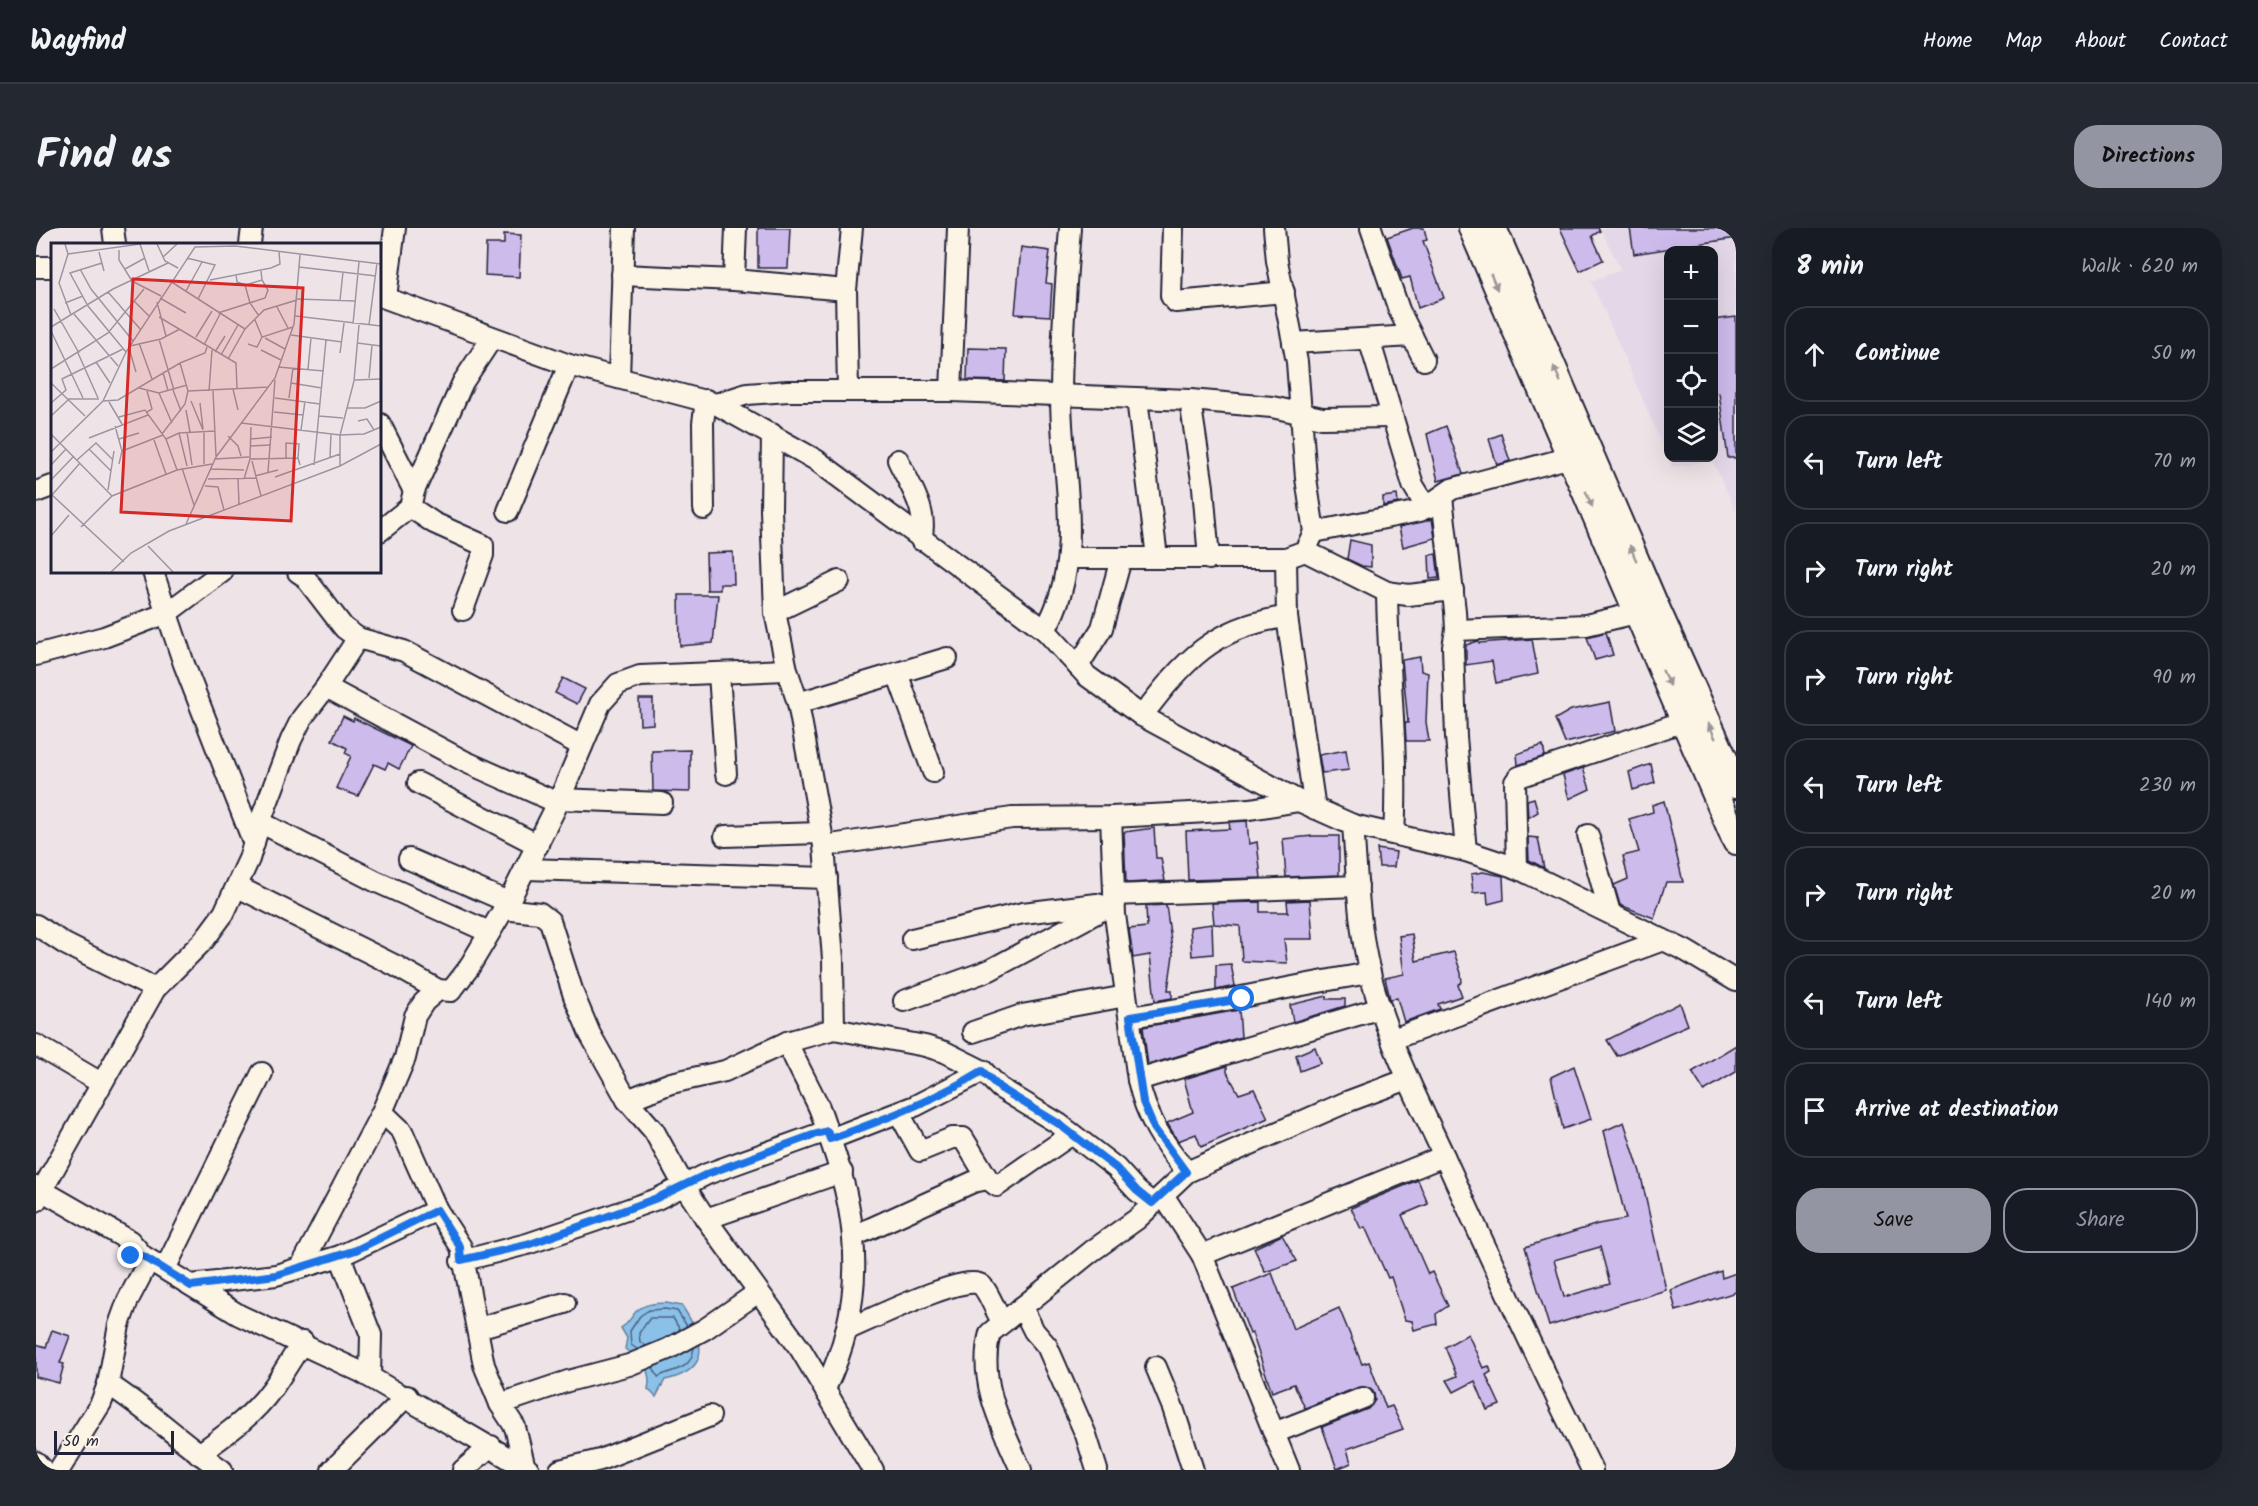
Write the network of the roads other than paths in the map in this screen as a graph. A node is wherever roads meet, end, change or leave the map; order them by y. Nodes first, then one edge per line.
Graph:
1 (113, 228) edge
2 (252, 228) edge
3 (395, 228) edge
4 (624, 228) edge
5 (736, 228) edge
6 (852, 228) edge
7 (958, 228) edge
8 (1070, 228) edge
9 (1173, 228) edge
10 (1274, 228) edge
11 (1371, 228) edge
12 (1472, 228) edge
13 (1493, 228) edge
14 (115, 243) edge
15 (250, 243) edge
16 (622, 275) junction
17 (734, 280) junction
18 (846, 290) junction
19 (1284, 292) junction
20 (383, 297) edge
21 (1412, 336) junction
22 (492, 338) junction
23 (1369, 339) junction
24 (1293, 343) junction
25 (1424, 360) dead end
26 (569, 365) junction
27 (619, 378) junction
28 (848, 391) junction
29 (951, 392) junction
30 (1061, 395) junction
31 (1137, 399) junction
32 (1190, 400) junction
33 (711, 402) junction
34 (1300, 411) junction
35 (1392, 417) junction
36 (381, 426) edge
37 (772, 434) junction
38 (1571, 457) junction
39 (898, 460) dead end
40 (51, 486) edge
41 (36, 492) edge
42 (412, 499) junction
43 (1434, 502) junction
44 (704, 509) dead end
45 (508, 511) dead end
46 (381, 530) edge
47 (1314, 532) junction
48 (921, 540) junction
49 (1305, 551) junction
50 (1157, 556) junction
51 (1069, 558) junction
52 (1286, 558) junction
53 (1121, 559) junction
54 (1209, 559) junction
55 (153, 573) edge
56 (221, 573) edge
57 (299, 573) edge
58 (839, 581) dead end
59 (1453, 590) junction
60 (1387, 592) junction
61 (463, 610) dead end
62 (775, 612) junction
63 (167, 613) junction
64 (1636, 613) junction
65 (1287, 617) junction
66 (1044, 630) junction
67 (1456, 630) junction
68 (358, 638) junction
69 (36, 655) edge
70 (947, 658) dead end
71 (1078, 666) junction
72 (787, 670) junction
73 (897, 673) junction
74 (719, 674) junction
75 (326, 687) junction
76 (798, 703) junction
77 (1142, 716) junction
78 (1685, 721) junction
79 (582, 746) junction
80 (933, 772) dead end
81 (726, 774) dead end
82 (418, 783) dead end
83 (1736, 785) edge
84 (558, 801) junction
85 (662, 803) dead end
86 (1307, 805) junction
87 (1111, 817) junction
88 (260, 822) junction
89 (1353, 825) junction
90 (1394, 834) junction
91 (1588, 835) dead end
92 (725, 836) dead end
93 (822, 839) junction
94 (1736, 841) edge
95 (254, 844) junction
96 (538, 845) junction
97 (1466, 851) junction
98 (409, 859) dead end
99 (525, 868) junction
100 (1517, 868) junction
101 (827, 878) junction
102 (238, 886) junction
103 (1358, 886) junction
104 (1112, 902) junction
105 (506, 906) junction
106 (1610, 912) junction
107 (36, 925) edge
108 (489, 932) junction
109 (912, 939) dead end
110 (1663, 940) junction
111 (1370, 974) junction
112 (1736, 981) edge
113 (156, 989) junction
114 (438, 990) junction
115 (1126, 996) junction
116 (904, 1001) dead end
117 (1381, 1008) junction
118 (1130, 1017) junction
119 (834, 1029) junction
120 (973, 1032) dead end
121 (1393, 1039) junction
122 (787, 1041) junction
123 (36, 1045) edge
124 (982, 1071) junction
125 (262, 1073) dead end
126 (1408, 1079) junction
127 (1138, 1080) junction
128 (102, 1083) junction
129 (627, 1100) junction
130 (382, 1112) junction
131 (899, 1113) junction
132 (1072, 1134) junction
133 (829, 1135) junction
134 (1444, 1156) junction
135 (842, 1172) junction
136 (1186, 1172) junction
137 (988, 1179) junction
138 (683, 1184) junction
139 (38, 1195) edge
140 (1158, 1199) junction
141 (437, 1210) junction
142 (706, 1219) junction
143 (854, 1236) junction
144 (1202, 1255) junction
145 (340, 1256) junction
146 (461, 1260) junction
147 (152, 1262) junction
148 (302, 1265) junction
149 (191, 1286) junction
150 (757, 1293) junction
151 (565, 1303) dead end
152 (1022, 1307) junction
153 (1002, 1321) junction
154 (478, 1328) junction
155 (846, 1330) junction
156 (303, 1342) junction
157 (1156, 1367) dead end
158 (370, 1377) junction
159 (108, 1384) junction
160 (825, 1389) junction
161 (407, 1396) junction
162 (1363, 1398) dead end
163 (500, 1404) junction
164 (710, 1416) dead end
165 (1274, 1433) junction
166 (491, 1446) junction
167 (199, 1454) junction
168 (36, 1462) edge
169 (527, 1469) edge
170 (43, 1470) edge
171 (59, 1470) edge
172 (222, 1470) edge
173 (332, 1470) edge
174 (463, 1470) edge
175 (560, 1470) edge
176 (873, 1470) edge
177 (1021, 1470) edge
178 (1097, 1470) edge
179 (1193, 1470) edge
180 (1289, 1470) edge
181 (1592, 1470) edge

1 - 14 street
2 - 15 street
3 - 20 street
4 - 16 street
5 - 17 street
6 - 18 street
7 - 29 street
8 - 30 street
9 - 19 street
10 - 19 street
11 - 21 street
12 -> 38 main road
83 -> 13 main road
16 - 17 street
16 - 27 street
17 - 18 street
18 - 28 street
19 - 24 street
20 - 22 street
21 - 23 street
21 - 25 street
22 - 26 street
22 - 42 street
23 - 24 street
23 - 35 street
24 - 34 street
26 - 27 street
26 - 45 street
27 - 33 street
28 - 29 street
28 - 33 street
29 - 30 street
30 - 31 street
30 - 51 street
31 - 32 street
31 - 50 street
32 - 34 street
32 - 54 street
33 - 37 street
33 - 44 street
34 - 35 street
34 - 47 street
35 - 43 street
36 - 42 street
37 - 48 street
37 - 62 street
38 - 43 street
38 -> 64 main road
39 - 48 street
40 - 41 street
42 - 46 street
42 - 61 street
43 - 47 street
43 - 59 street
47 - 49 street
48 - 66 street
49 - 52 street
49 - 60 street
50 - 53 street
50 - 54 street
51 - 53 street
51 - 66 street
52 - 54 street
52 - 65 street
53 - 71 street
55 - 63 street
56 - 63 street
57 - 68 street
58 - 62 street
59 - 60 street
59 - 67 street
60 - 90 street
62 - 72 street
63 - 69 street
63 - 95 street
64 - 67 street
64 -> 78 main road
65 - 77 street
65 - 86 street
66 - 71 street
67 - 97 street
68 - 75 street
68 - 79 street
70 - 73 street
71 - 77 street
72 - 74 street
72 - 76 street
73 - 76 street
73 - 80 street
74 - 79 street
74 - 81 street
75 - 84 street
75 - 88 street
76 - 93 street
77 - 86 street
78 - 94 main road
78 - 100 street
79 - 84 street
82 - 96 street
84 - 85 street
84 - 96 street
86 - 87 street
86 - 89 street
87 - 93 street
87 - 104 street
88 - 95 street
88 - 108 street
89 - 90 street
89 - 103 street
90 - 97 street
91 - 106 street
92 - 93 street
93 - 101 street
95 - 102 street
96 - 99 street
97 - 100 street
98 - 105 street
99 - 101 street
99 - 105 street
100 - 106 street
101 - 119 street
102 - 113 street
102 - 114 street
103 - 104 street
103 - 111 street
104 - 109 street
104 - 115 street
104 - 116 street
105 - 108 street
105 - 129 street
106 - 110 street
107 - 113 street
108 - 114 street
110 - 112 street
110 - 121 street
111 - 117 street
111 - 118 street
113 - 128 street
114 - 130 street
115 - 118 street
115 - 120 street
117 - 121 street
117 - 127 street
118 - 127 street
119 - 122 street
119 - 124 street
121 - 126 street
122 - 129 street
122 - 133 street
123 - 128 street
124 - 131 street
124 - 132 street
125 - 147 street
126 - 134 street
126 - 136 street
127 - 136 street
128 - 139 street
129 - 138 street
130 - 141 street
130 - 148 street
131 - 133 street
131 - 137 street
132 - 137 street
132 - 140 street
133 - 135 street
133 - 138 street
134 - 144 street
134 - 181 street
135 - 142 street
135 - 143 street
136 - 140 street
137 - 143 street
138 - 142 street
138 - 146 street
139 - 147 street
140 - 144 street
140 - 152 street
141 - 145 street
141 - 146 street
142 - 150 street
143 - 155 street
144 - 165 street
145 - 148 street
145 - 158 street
146 - 154 street
147 - 149 street
147 - 159 street
148 - 149 street
149 - 156 street
150 - 160 street
150 - 163 street
151 - 154 street
152 - 153 street
152 - 178 street
153 - 155 street
153 - 177 street
154 - 163 street
155 - 160 street
156 - 158 street
156 - 167 street
157 - 179 street
158 - 161 street
159 - 167 street
159 - 171 street
160 - 176 street
161 - 166 street
161 - 173 street
162 - 165 street
163 - 169 street
164 - 175 street
165 - 180 street
166 - 169 street
166 - 174 street
167 - 172 street
168 - 170 street

